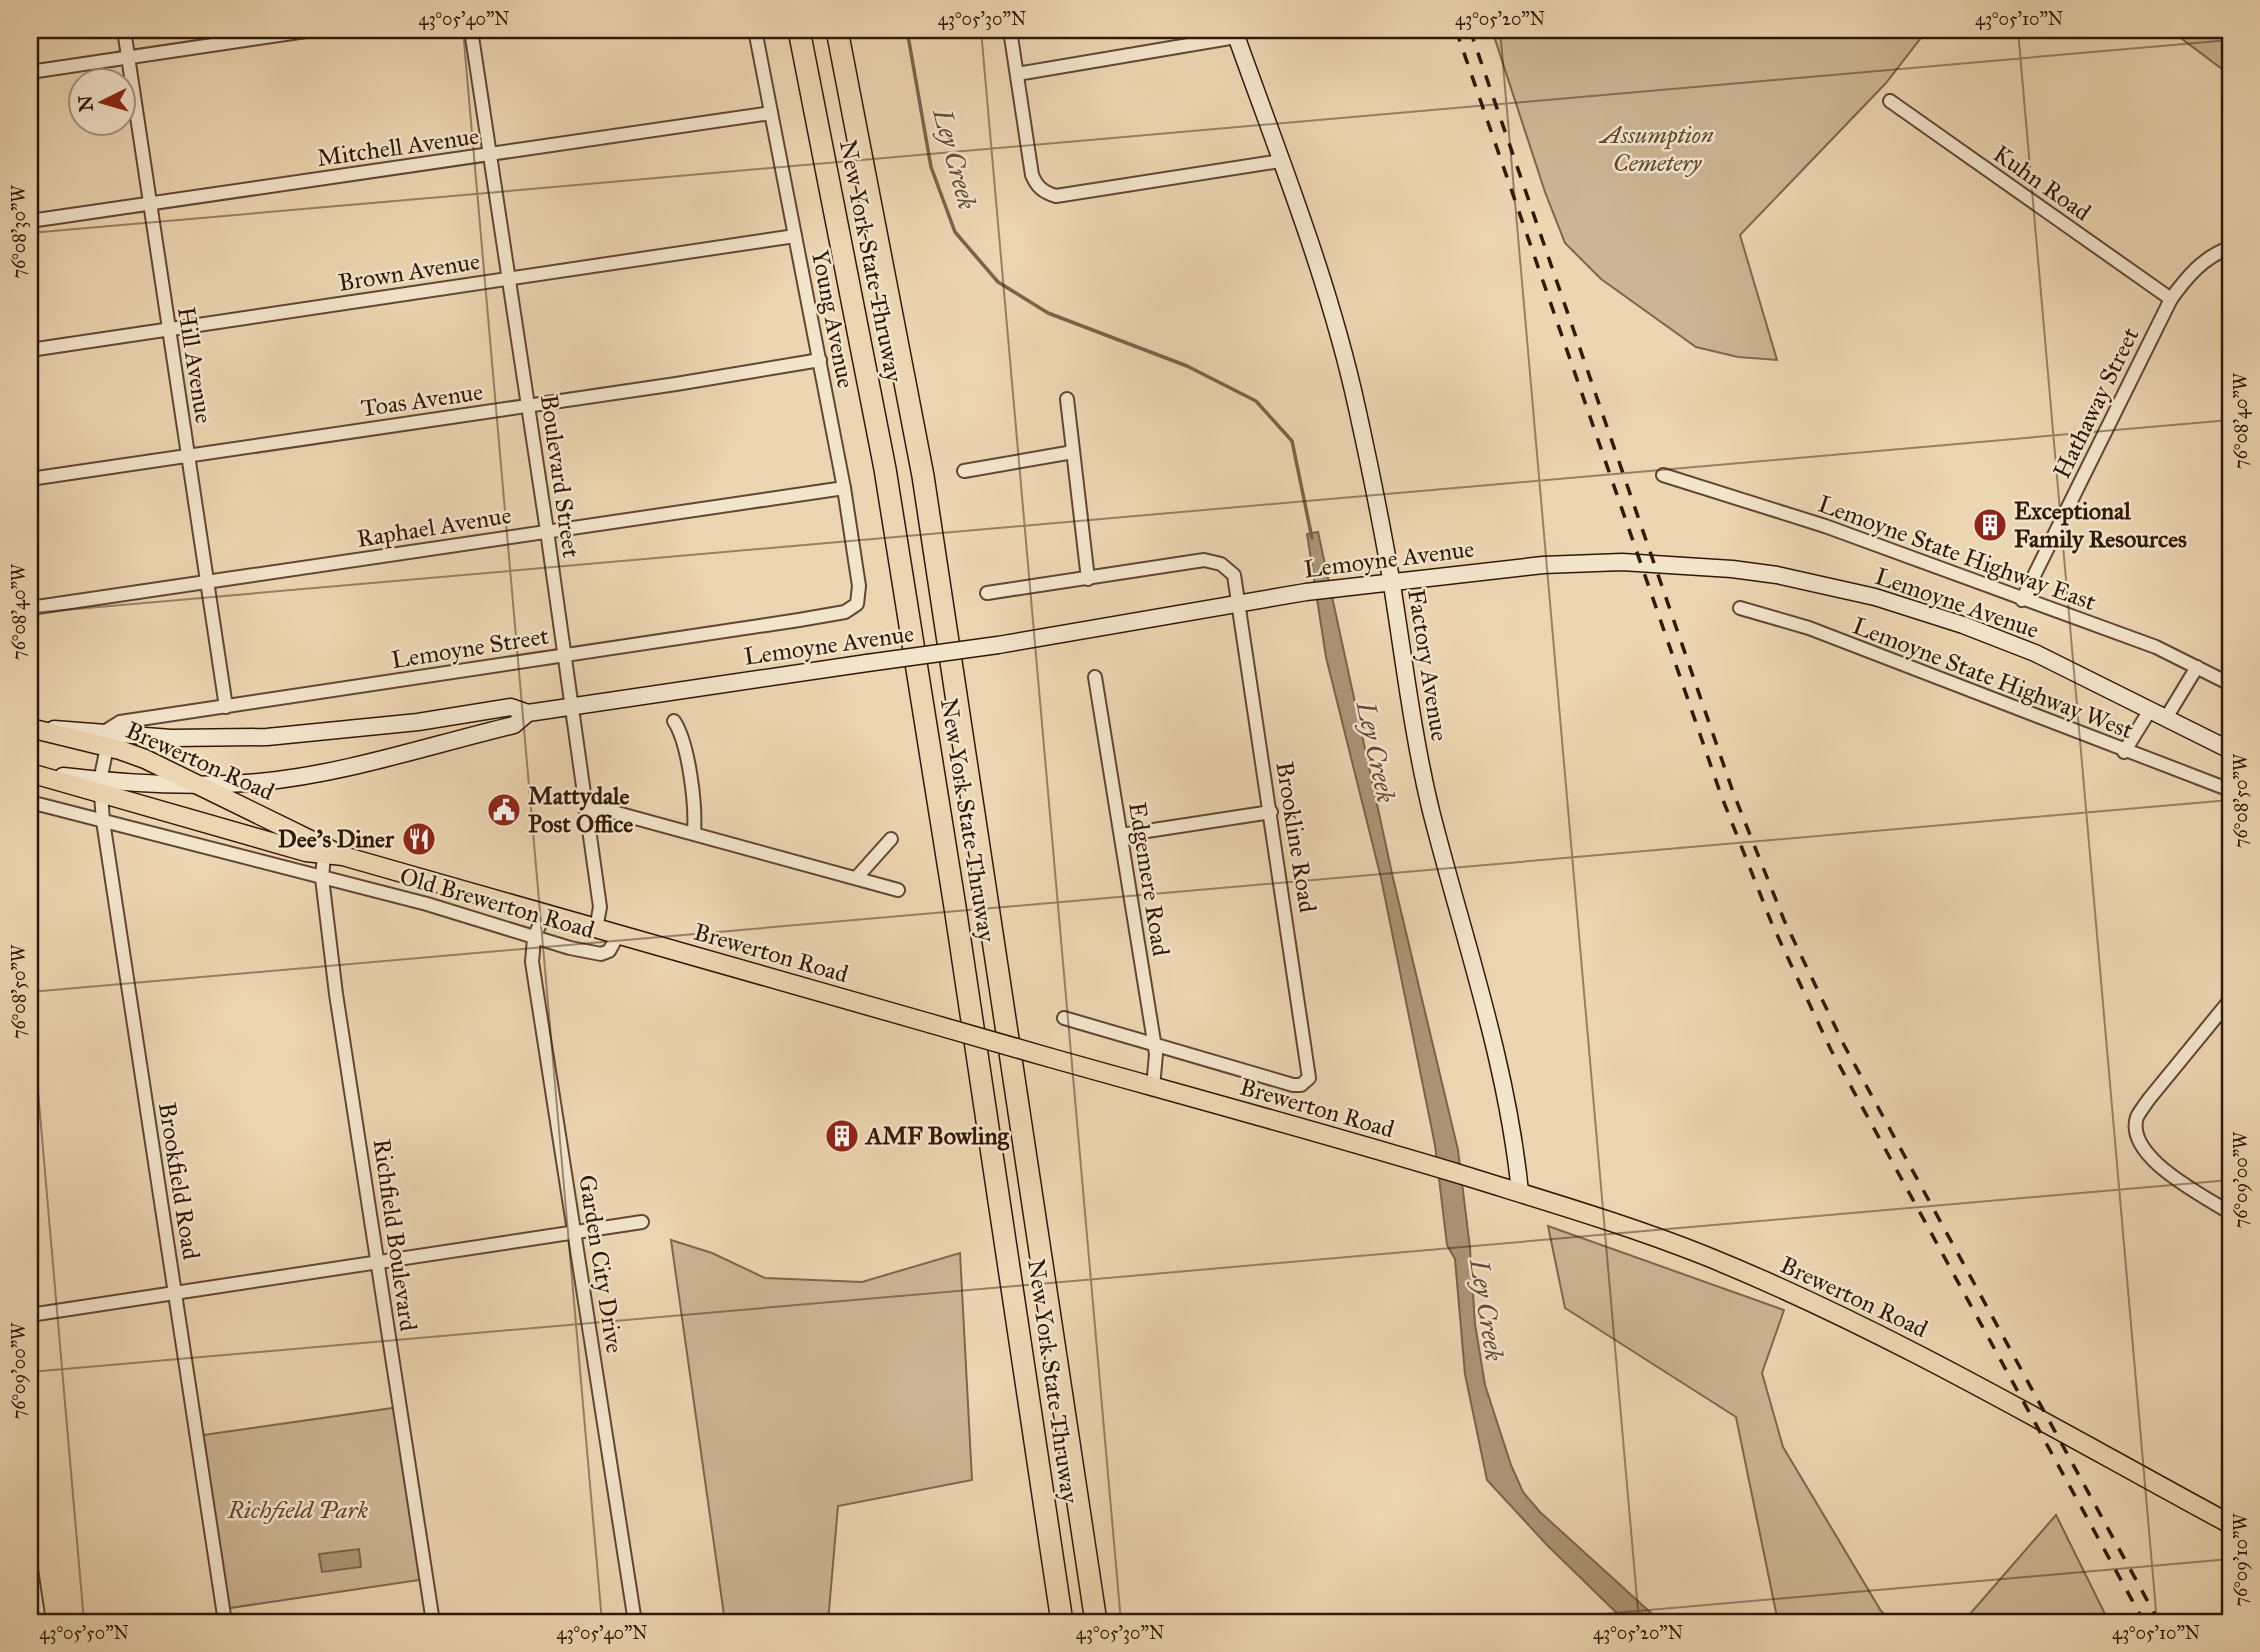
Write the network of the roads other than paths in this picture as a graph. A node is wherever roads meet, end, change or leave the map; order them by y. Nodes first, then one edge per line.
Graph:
1 (124, 30) edge
2 (313, 30) edge
3 (471, 30) edge
4 (755, 30) edge
5 (799, 30) edge
6 (837, 30) edge
7 (1010, 30) edge
8 (1235, 33) edge
9 (128, 57) junction
10 (30, 72) edge
11 (1017, 74) junction
12 (1890, 101) dead end
13 (771, 113) junction
14 (490, 154) junction
15 (1280, 161) junction
16 (149, 204) junction
17 (30, 221) edge
18 (795, 236) junction
19 (2230, 248) edge
20 (510, 278) junction
21 (2171, 299) junction
22 (168, 330) junction
23 (30, 350) edge
24 (820, 360) junction
25 (1067, 399) dead end
26 (528, 405) junction
27 (1073, 452) junction
28 (187, 456) junction
29 (964, 471) dead end
30 (1663, 475) dead end
31 (30, 478) edge
32 (844, 488) junction
33 (547, 531) junction
34 (1088, 579) junction
35 (206, 582) junction
36 (1391, 583) junction
37 (987, 593) dead end
38 (2022, 600) junction
39 (1240, 603) junction
40 (30, 608) edge
41 (1740, 608) dead end
42 (845, 612) joint
43 (565, 655) junction
44 (2197, 667) junction
45 (1095, 677) dead end
46 (2230, 684) edge
47 (572, 705) junction
48 (226, 707) junction
49 (2150, 710) junction
50 (528, 713) junction
51 (2166, 718) junction
52 (674, 721) dead end
53 (30, 728) edge
54 (105, 739) junction
55 (2230, 750) edge
56 (2124, 752) junction
57 (30, 773) edge
58 (204, 785) junction
59 (100, 787) junction
60 (2230, 790) edge
61 (30, 802) edge
62 (586, 812) junction
63 (1271, 812) junction
64 (103, 821) junction
65 (694, 832) junction
66 (1121, 835) junction
67 (891, 839) dead end
68 (324, 853) junction
69 (343, 856) junction
70 (857, 877) junction
71 (322, 878) junction
72 (898, 890) dead end
73 (544, 914) junction
74 (596, 929) junction
75 (618, 935) junction
76 (534, 938) junction
77 (2230, 1000) edge
78 (1063, 1018) dead end
79 (1155, 1044) junction
80 (1153, 1087) junction
81 (1520, 1192) junction
82 (2230, 1213) edge
83 (642, 1222) dead end
84 (575, 1234) junction
85 (378, 1262) junction
86 (175, 1294) junction
87 (30, 1315) edge
88 (2230, 1524) edge
89 (30, 1563) edge
90 (39, 1622) edge
91 (225, 1622) edge
92 (433, 1622) edge
93 (635, 1622) edge
94 (1062, 1622) edge
95 (1096, 1622) edge

1 - 9 street, Hill Avenue
2 - 9 street
3 - 14 street, Boulevard Street
4 - 13 street, Young Avenue
5 - 94 highway, New York State Thruway
6 - 95 highway, New York State Thruway
7 - 11 street
8 - 11 street
8 - 15 street, Factory Avenue
9 - 10 street
9 - 16 street, Hill Avenue
11 - 15 street
12 - 21 street, Kuhn Road
13 - 14 street, Mitchell Avenue
13 - 18 street, Young Avenue
14 - 16 street, Mitchell Avenue
14 - 20 street, Boulevard Street
15 - 36 street, Factory Avenue
16 - 17 street, Mitchell Avenue
16 - 22 street, Hill Avenue
18 - 20 street, Brown Avenue
18 - 24 street, Young Avenue
19 - 21 street, Hathaway Street
20 - 22 street, Brown Avenue
20 - 26 street, Boulevard Street
21 - 38 street, Hathaway Street
22 - 23 street, Brown Avenue
22 - 28 street, Hill Avenue
24 - 26 street, Toas Avenue
24 - 32 street, Young Avenue
25 - 27 street
26 - 28 street, Toas Avenue
26 - 33 street, Boulevard Street
27 - 29 street
27 - 34 street
28 - 31 street, Toas Avenue
28 - 35 street, Hill Avenue
30 - 38 street, Lemoyne State Highway East
32 - 33 street, Raphael Avenue
32 - 42 street, Young Avenue
33 - 35 street, Raphael Avenue
33 - 43 street, Boulevard Street
34 - 37 street
34 - 39 street, Brookline Road
35 - 40 street, Raphael Avenue
35 - 48 street, Hill Avenue
36 - 39 street, Lemoyne Avenue
36 - 49 street, Lemoyne Avenue
36 - 81 street, Factory Avenue
38 - 44 street, Lemoyne State Highway East
39 - 47 street, Lemoyne Avenue, bridge
39 - 63 street, Brookline Road
41 - 56 street, Lemoyne State Highway West
42 - 43 street, Lemoyne Street
43 - 47 street, Boulevard Street
43 - 48 street, Lemoyne Street
44 - 46 street, Lemoyne State Highway East
44 - 51 street
45 - 66 street, Edgemere Road
47 - 50 street, Lemoyne Avenue
47 - 62 street, Boulevard Street
48 - 54 street, Lemoyne Street
49 - 51 street, Lemoyne Avenue
49 - 56 street
50 - 54 street, Lemoyne Avenue
50 - 58 street, Lemoyne Avenue
51 - 55 street, Lemoyne Avenue
52 - 65 street
53 - 54 main road, Brewerton Road
54 - 58 main road, Brewerton Road
54 - 59 street, Brookfield Road
56 - 60 street, Lemoyne State Highway West
57 - 59 main road, Brewerton Road
58 - 59 street, Lemoyne Avenue
58 - 69 main road, Brewerton Road
59 - 64 street, Brookfield Road
59 - 68 main road, Brewerton Road
61 - 64 street, Old Brewerton Road
62 - 65 street
62 - 74 street, Boulevard Street
63 - 66 street
63 - 79 street, Brookline Road
64 - 71 street, Old Brewerton Road
64 - 86 street, Brookfield Road
65 - 70 street
66 - 79 street, Edgemere Road
67 - 70 street
68 - 69 main road, Brewerton Road
68 - 71 street, Richfield Boulevard
69 - 73 main road, Brewerton Road
70 - 72 street
71 - 76 street, Old Brewerton Road
71 - 85 street, Richfield Boulevard
73 - 74 main road, Brewerton Road
73 - 76 street, Garden City Drive
74 - 75 main road, Brewerton Road
75 - 76 street, Old Brewerton Road
75 - 80 main road, Brewerton Road, bridge
76 - 84 street, Garden City Drive
77 - 82 street
78 - 79 street
79 - 80 street, Edgemere Road
80 - 81 main road, Brewerton Road
81 - 88 main road, Brewerton Road
83 - 84 street
84 - 85 street
84 - 93 street, Garden City Drive
85 - 86 street
85 - 92 street, Richfield Boulevard
86 - 87 street
86 - 91 street, Brookfield Road
89 - 90 street

